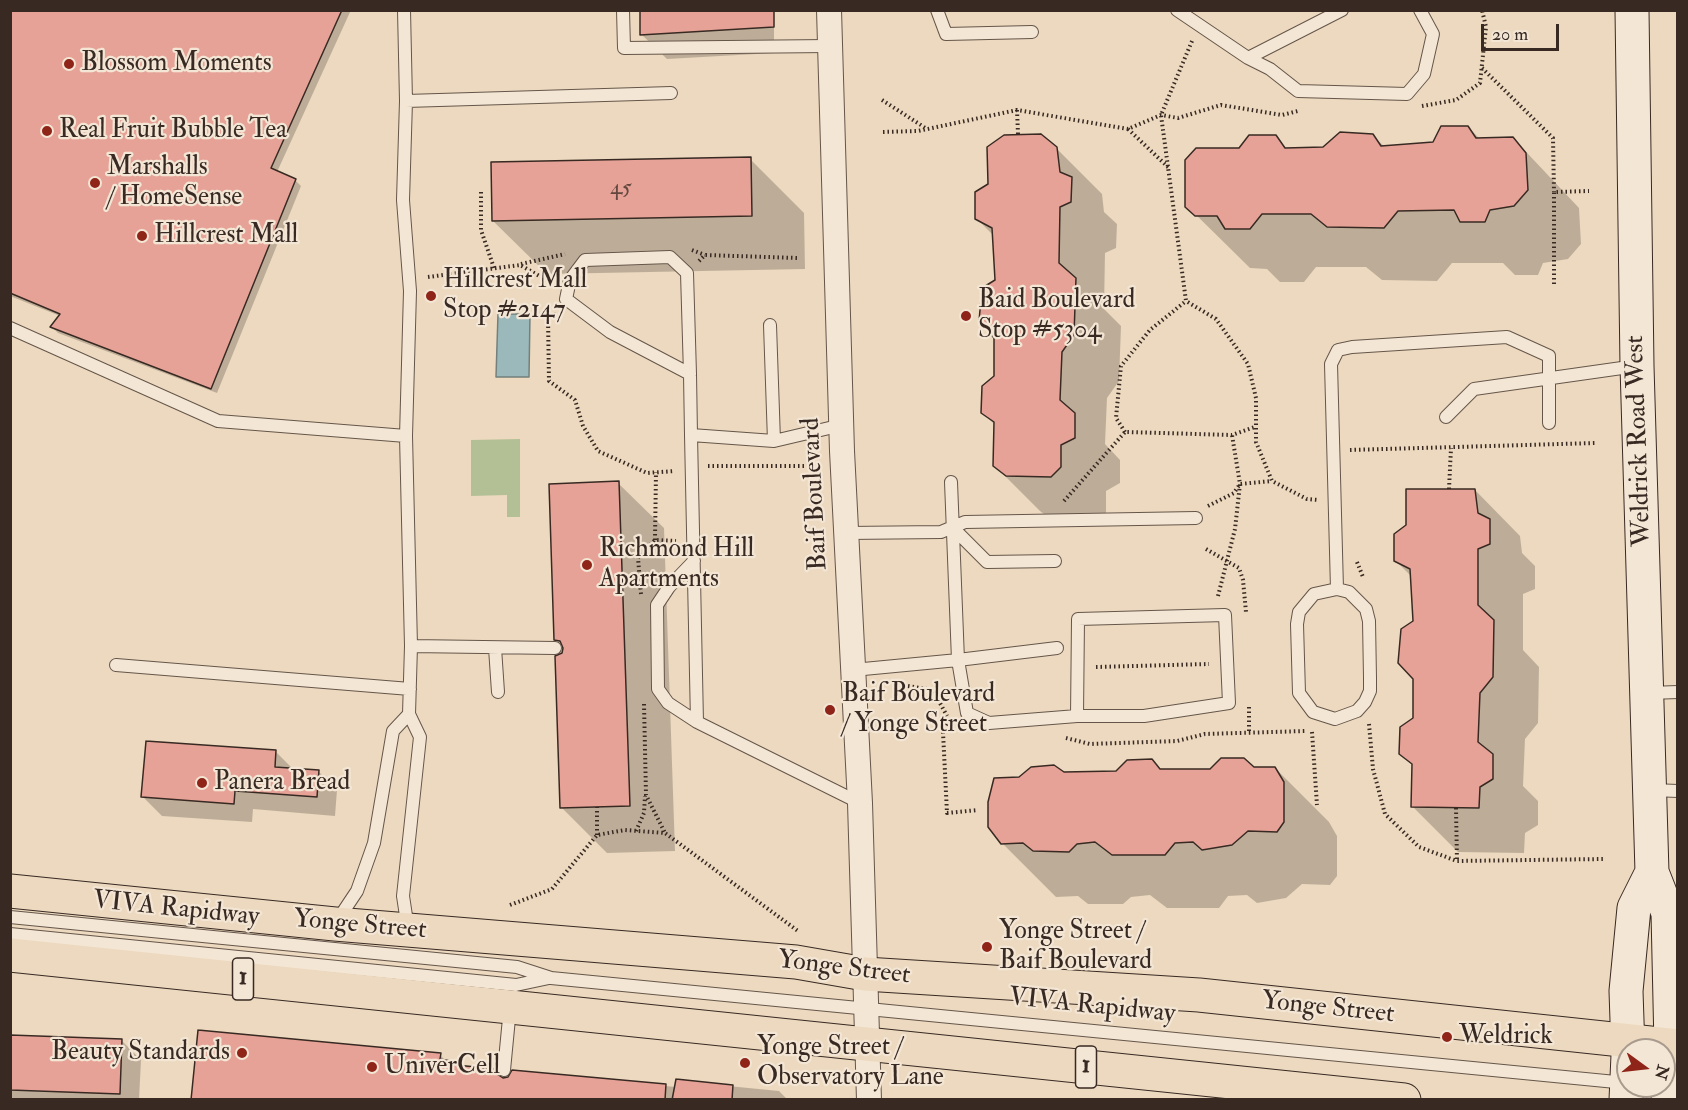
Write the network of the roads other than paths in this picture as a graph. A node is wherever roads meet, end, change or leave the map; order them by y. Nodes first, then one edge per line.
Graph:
1 (404, 10) edge
2 (623, 10) edge
3 (829, 10) edge
4 (937, 10) edge
5 (1177, 10) edge
6 (1342, 10) edge
7 (1420, 10) edge
8 (1632, 10) edge
9 (1032, 32) dead end
10 (829, 46) junction
11 (1248, 58) junction
12 (671, 93) dead end
13 (406, 101) junction
14 (770, 325) dead end
15 (10, 328) edge
16 (1637, 366) junction
17 (690, 374) junction
18 (1549, 379) junction
19 (1446, 417) dead end
20 (1549, 423) dead end
21 (842, 425) junction
22 (691, 435) junction
23 (406, 436) junction
24 (774, 441) junction
25 (951, 482) dead end
26 (1196, 518) road end
27 (953, 528) junction
28 (846, 533) junction
29 (694, 561) junction
30 (1055, 561) dead end
31 (1337, 589) junction
32 (411, 646) junction
33 (495, 648) junction
34 (555, 648) dead end
35 (1057, 648) dead end
36 (958, 660) junction
37 (116, 665) dead end
38 (853, 670) junction
39 (410, 689) junction
40 (498, 692) dead end
41 (1663, 693) edge
42 (409, 714) junction
43 (1077, 716) junction
44 (697, 722) junction
45 (1664, 791) edge
46 (860, 803) junction
47 (1652, 872) junction
48 (10, 891) edge
49 (10, 917) edge
50 (335, 924) junction
51 (408, 930) junction
52 (10, 934) edge
53 (10, 955) edge
54 (865, 974) junction
55 (551, 978) junction
56 (510, 1007) junction
57 (866, 1008) junction
58 (1635, 1038) edge
59 (1674, 1038) edge
60 (867, 1044) junction
61 (504, 1070) dead end
62 (1616, 1073) edge
63 (1616, 1076) edge
64 (869, 1100) edge
65 (1404, 1100) edge

1 - 13 lane
2 - 10 lane
3 - 10 street, Baif Boulevard
4 - 9 lane
5 - 11 lane
6 - 11 lane
7 - 11 lane
8 - 16 street, Weldrick Road West
10 - 21 street, Baif Boulevard
12 - 13 lane
13 - 23 lane
14 - 24 lane
15 - 23 lane
16 - 18 lane
16 - 41 street, Weldrick Road West
17 - 17 lane
17 - 22 lane
18 - 19 lane
18 - 20 lane
18 - 31 lane
21 - 24 lane
21 - 28 street, Baif Boulevard
22 - 24 lane
22 - 29 lane
23 - 32 lane
25 - 27 lane
26 - 27 lane
27 - 28 lane
27 - 30 lane
27 - 36 lane
28 - 38 street, Baif Boulevard
29 - 44 lane
29 - 44 lane
31 - 31 lane
32 - 33 lane
32 - 39 lane
33 - 34 lane
33 - 40 lane
35 - 36 lane
36 - 38 lane
36 - 43 lane
37 - 39 lane
38 - 46 street, Baif Boulevard
39 - 42 lane
41 - 45 street, Weldrick Road West
42 - 50 lane
42 - 51 lane
43 - 43 lane
44 - 46 lane
45 - 47 street, Weldrick Road West
46 - 54 street, Baif Boulevard
47 - 58 street, Weldrick Road West
47 - 59 street, Weldrick Road West
48 - 50 main road, Yonge Street
49 - 55 lane, VIVA Rapidway
50 - 51 main road, Yonge Street
51 - 54 main road, Yonge Street
52 - 55 lane, VIVA Rapidway
53 - 56 main road, 1
54 - 57 street, Baif Boulevard
54 - 62 main road, Yonge Street
55 - 57 lane, VIVA Rapidway
56 - 60 main road, 1
56 - 61 lane
57 - 60 street, Baif Boulevard
57 - 63 lane, VIVA Rapidway
60 - 64 street, Baif Boulevard
60 - 65 main road, 1

